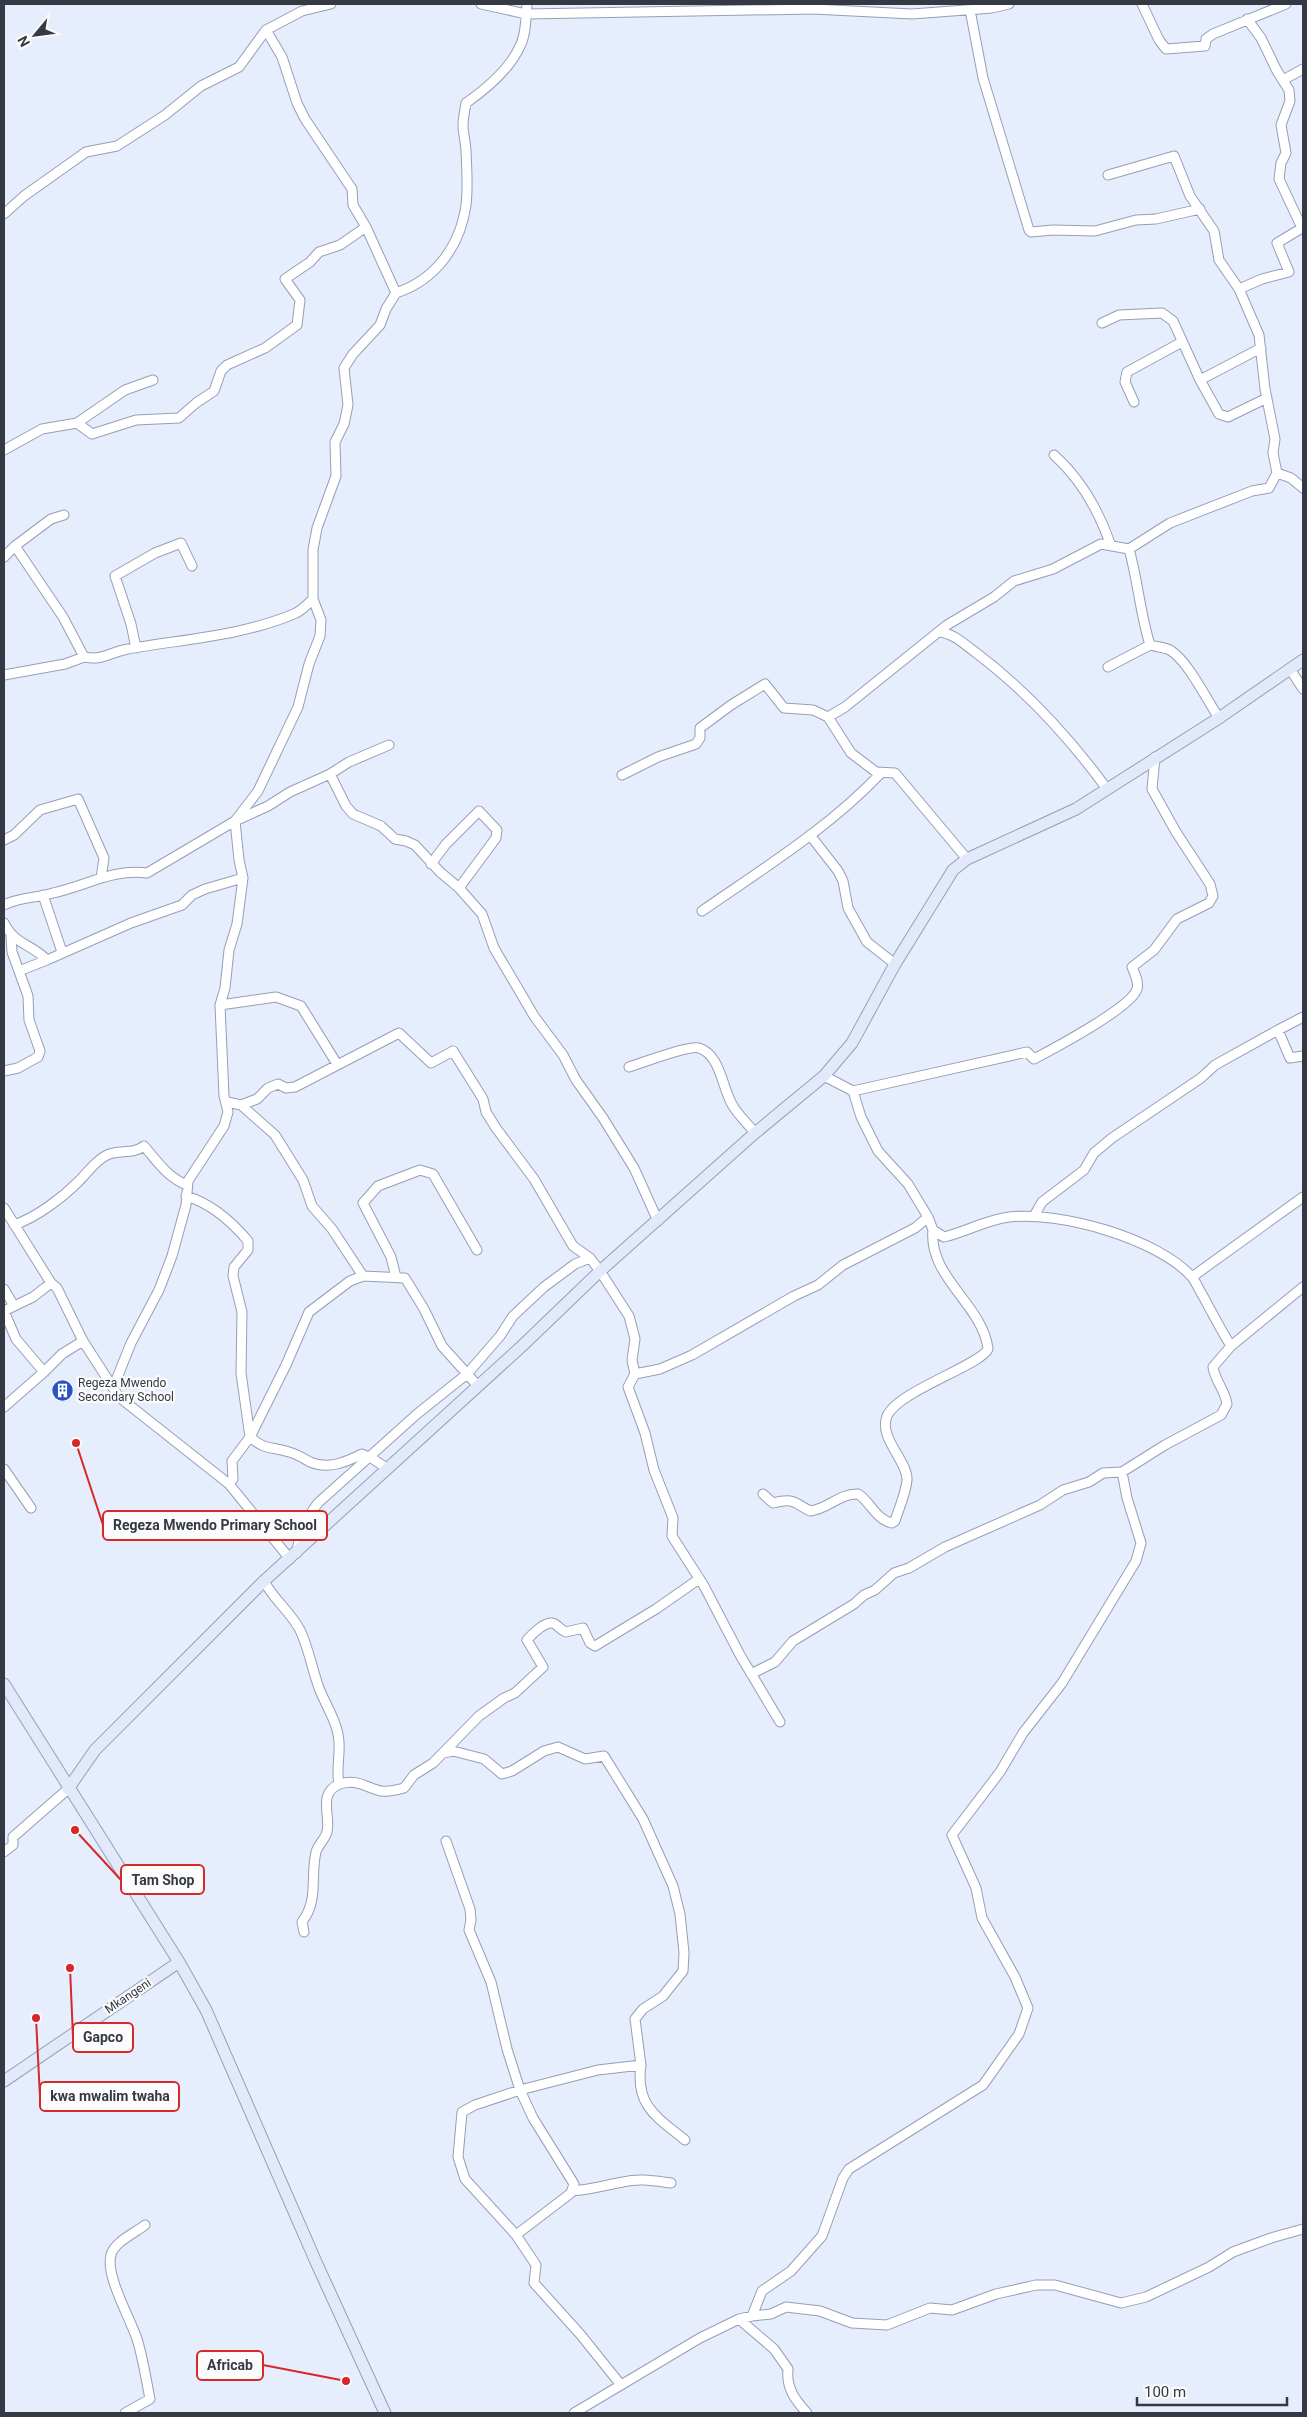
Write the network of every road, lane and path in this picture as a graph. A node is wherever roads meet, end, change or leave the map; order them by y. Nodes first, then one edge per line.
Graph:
1 (331, 4) edge
2 (480, 4) edge
3 (527, 4) edge
4 (1010, 4) edge
5 (1142, 4) edge
6 (1286, 4) edge
7 (970, 10) junction
8 (526, 14) junction
9 (1247, 19) junction
10 (266, 30) junction
11 (1303, 69) edge
12 (1283, 80) junction
13 (1108, 175) dead end
14 (1200, 209) junction
15 (4, 214) edge
16 (366, 227) junction
17 (1239, 289) junction
18 (396, 293) junction
19 (1102, 323) dead end
20 (1182, 342) junction
21 (1261, 348) junction
22 (153, 380) dead end
23 (1200, 380) junction
24 (1267, 398) junction
25 (1134, 402) dead end
26 (78, 423) junction
27 (4, 450) edge
28 (1054, 456) dead end
29 (1278, 473) junction
30 (1303, 488) edge
31 (64, 515) dead end
32 (15, 546) junction
33 (1112, 546) junction
34 (1129, 549) junction
35 (4, 558) edge
36 (192, 566) dead end
37 (313, 599) junction
38 (939, 632) junction
39 (1150, 645) junction
40 (136, 648) junction
41 (84, 657) junction
42 (1303, 660) edge
43 (1108, 667) dead end
44 (1290, 670) junction
45 (4, 675) edge
46 (1303, 689) edge
47 (828, 717) junction
48 (1219, 718) junction
49 (389, 744) dead end
50 (1155, 757) junction
51 (881, 773) junction
52 (330, 774) junction
53 (622, 775) dead end
54 (1107, 789) junction
55 (235, 822) junction
56 (810, 835) junction
57 (4, 840) edge
58 (967, 859) junction
59 (431, 864) junction
60 (101, 878) junction
61 (243, 878) junction
62 (459, 888) junction
63 (43, 895) junction
64 (4, 905) edge
65 (702, 911) dead end
66 (4, 923) edge
67 (11, 937) junction
68 (62, 952) junction
69 (47, 960) junction
70 (895, 964) junction
71 (19, 971) junction
72 (220, 1005) junction
73 (1303, 1017) edge
74 (1278, 1030) junction
75 (1303, 1056) edge
76 (337, 1064) junction
77 (629, 1067) dead end
78 (4, 1071) edge
79 (824, 1076) junction
80 (853, 1091) junction
81 (227, 1102) junction
82 (241, 1105) junction
83 (755, 1133) junction
84 (188, 1185) junction
85 (186, 1196) junction
86 (1303, 1197) edge
87 (4, 1208) edge
88 (1034, 1216) junction
89 (928, 1217) junction
90 (658, 1221) junction
91 (14, 1225) junction
92 (932, 1230) junction
93 (477, 1250) dead end
94 (590, 1258) junction
95 (600, 1271) junction
96 (363, 1276) junction
97 (1192, 1277) junction
98 (396, 1278) junction
99 (51, 1283) junction
100 (1303, 1287) edge
101 (4, 1289) edge
102 (14, 1306) junction
103 (83, 1341) junction
104 (1230, 1346) junction
105 (44, 1372) junction
106 (467, 1374) junction
107 (635, 1374) junction
108 (478, 1386) junction
109 (113, 1388) junction
110 (4, 1407) edge
111 (250, 1437) junction
112 (370, 1458) junction
113 (4, 1469) edge
114 (388, 1469) junction
115 (1122, 1472) junction
116 (230, 1484) junction
117 (763, 1494) dead end
118 (31, 1508) dead end
119 (293, 1556) junction
120 (698, 1579) junction
121 (264, 1581) junction
122 (751, 1674) junction
123 (4, 1684) edge
124 (780, 1722) dead end
125 (444, 1753) junction
126 (339, 1784) junction
127 (68, 1789) junction
128 (446, 1841) dead end
129 (4, 1852) edge
130 (304, 1932) dead end
131 (179, 1962) junction
132 (641, 2065) junction
133 (4, 2081) edge
134 (520, 2090) junction
135 (685, 2140) dead end
136 (671, 2182) dead end
137 (572, 2191) junction
138 (145, 2225) dead end
139 (1303, 2229) edge
140 (516, 2235) junction
141 (752, 2316) junction
142 (739, 2319) junction
143 (621, 2385) junction
144 (125, 2413) edge
145 (385, 2413) edge
146 (574, 2413) edge
147 (806, 2413) edge

1 - 10 street
2 - 8 street
3 - 8 street
4 - 7 street
5 - 9 street
6 - 9 street
7 - 8 street
7 - 14 street
8 - 18 street
9 - 12 street
10 - 15 street
10 - 16 street
11 - 12 street
12 - 17 street
13 - 14 street
14 - 17 street
16 - 18 street
16 - 26 street
17 - 21 street
18 - 37 street
19 - 20 street
20 - 23 street
20 - 25 street
21 - 23 street
21 - 24 street
22 - 26 street
23 - 24 street
24 - 29 street
26 - 27 street
28 - 33 street
29 - 30 street
29 - 34 street
31 - 32 street
32 - 35 street
32 - 41 street
33 - 34 street
33 - 38 street
34 - 39 street
36 - 40 street
37 - 40 street
37 - 55 street
38 - 47 street
38 - 54 street
39 - 43 street
39 - 48 street
40 - 41 street
41 - 45 street
42 - 44 street
44 - 46 street
44 - 48 street
47 - 51 street
47 - 53 street
48 - 50 street
49 - 52 street
50 - 54 street
50 - 80 street
51 - 56 street
51 - 58 street
52 - 55 street
52 - 59 street
54 - 58 street
55 - 60 street
55 - 61 street
56 - 65 street
56 - 70 street
57 - 60 street
58 - 70 street
59 - 62 street
59 - 62 street
60 - 63 street
61 - 68 street
61 - 72 street
62 - 90 street
63 - 64 street
63 - 68 street
66 - 67 street
67 - 69 street
67 - 71 street
68 - 69 street
69 - 71 street
70 - 79 street
71 - 78 street
72 - 76 street
72 - 81 street
73 - 74 street
74 - 75 street
74 - 88 street
76 - 82 street
76 - 94 street
77 - 83 street
79 - 80 street
79 - 83 street
80 - 89 street
81 - 82 street
81 - 84 street
82 - 96 street
83 - 90 street
84 - 85 street
84 - 91 street
85 - 109 street
85 - 111 street
86 - 97 street
87 - 91 street
88 - 92 street
88 - 97 street
89 - 92 street
89 - 107 street
90 - 95 street
91 - 99 street
92 - 117 street
93 - 98 street
94 - 95 street
94 - 106 street
95 - 107 street
95 - 108 street
96 - 98 street
96 - 111 street
97 - 104 street
98 - 106 street
99 - 102 street
99 - 103 street
100 - 104 street
101 - 102 street
102 - 105 street
103 - 105 street
103 - 109 street
104 - 115 street
105 - 110 street
106 - 108 street
106 - 112 street
107 - 120 street
108 - 114 street
109 - 116 street
111 - 112 street
111 - 116 street
112 - 114 street
112 - 119 street
113 - 118 street
114 - 119 street
115 - 122 street
115 - 141 street
116 - 119 street
119 - 121 street
120 - 122 street
120 - 125 street
121 - 126 street
121 - 127 street
122 - 124 street
123 - 127 street
125 - 126 street
125 - 132 street
126 - 130 street
127 - 129 street
127 - 131 street
128 - 134 street
131 - 133 street, Mkangeni
131 - 145 street
132 - 134 street
132 - 135 street
134 - 137 street
134 - 140 street
136 - 137 street
137 - 140 street
138 - 144 street
139 - 141 street
140 - 143 street
141 - 142 street
142 - 143 street
142 - 147 street
143 - 146 street

